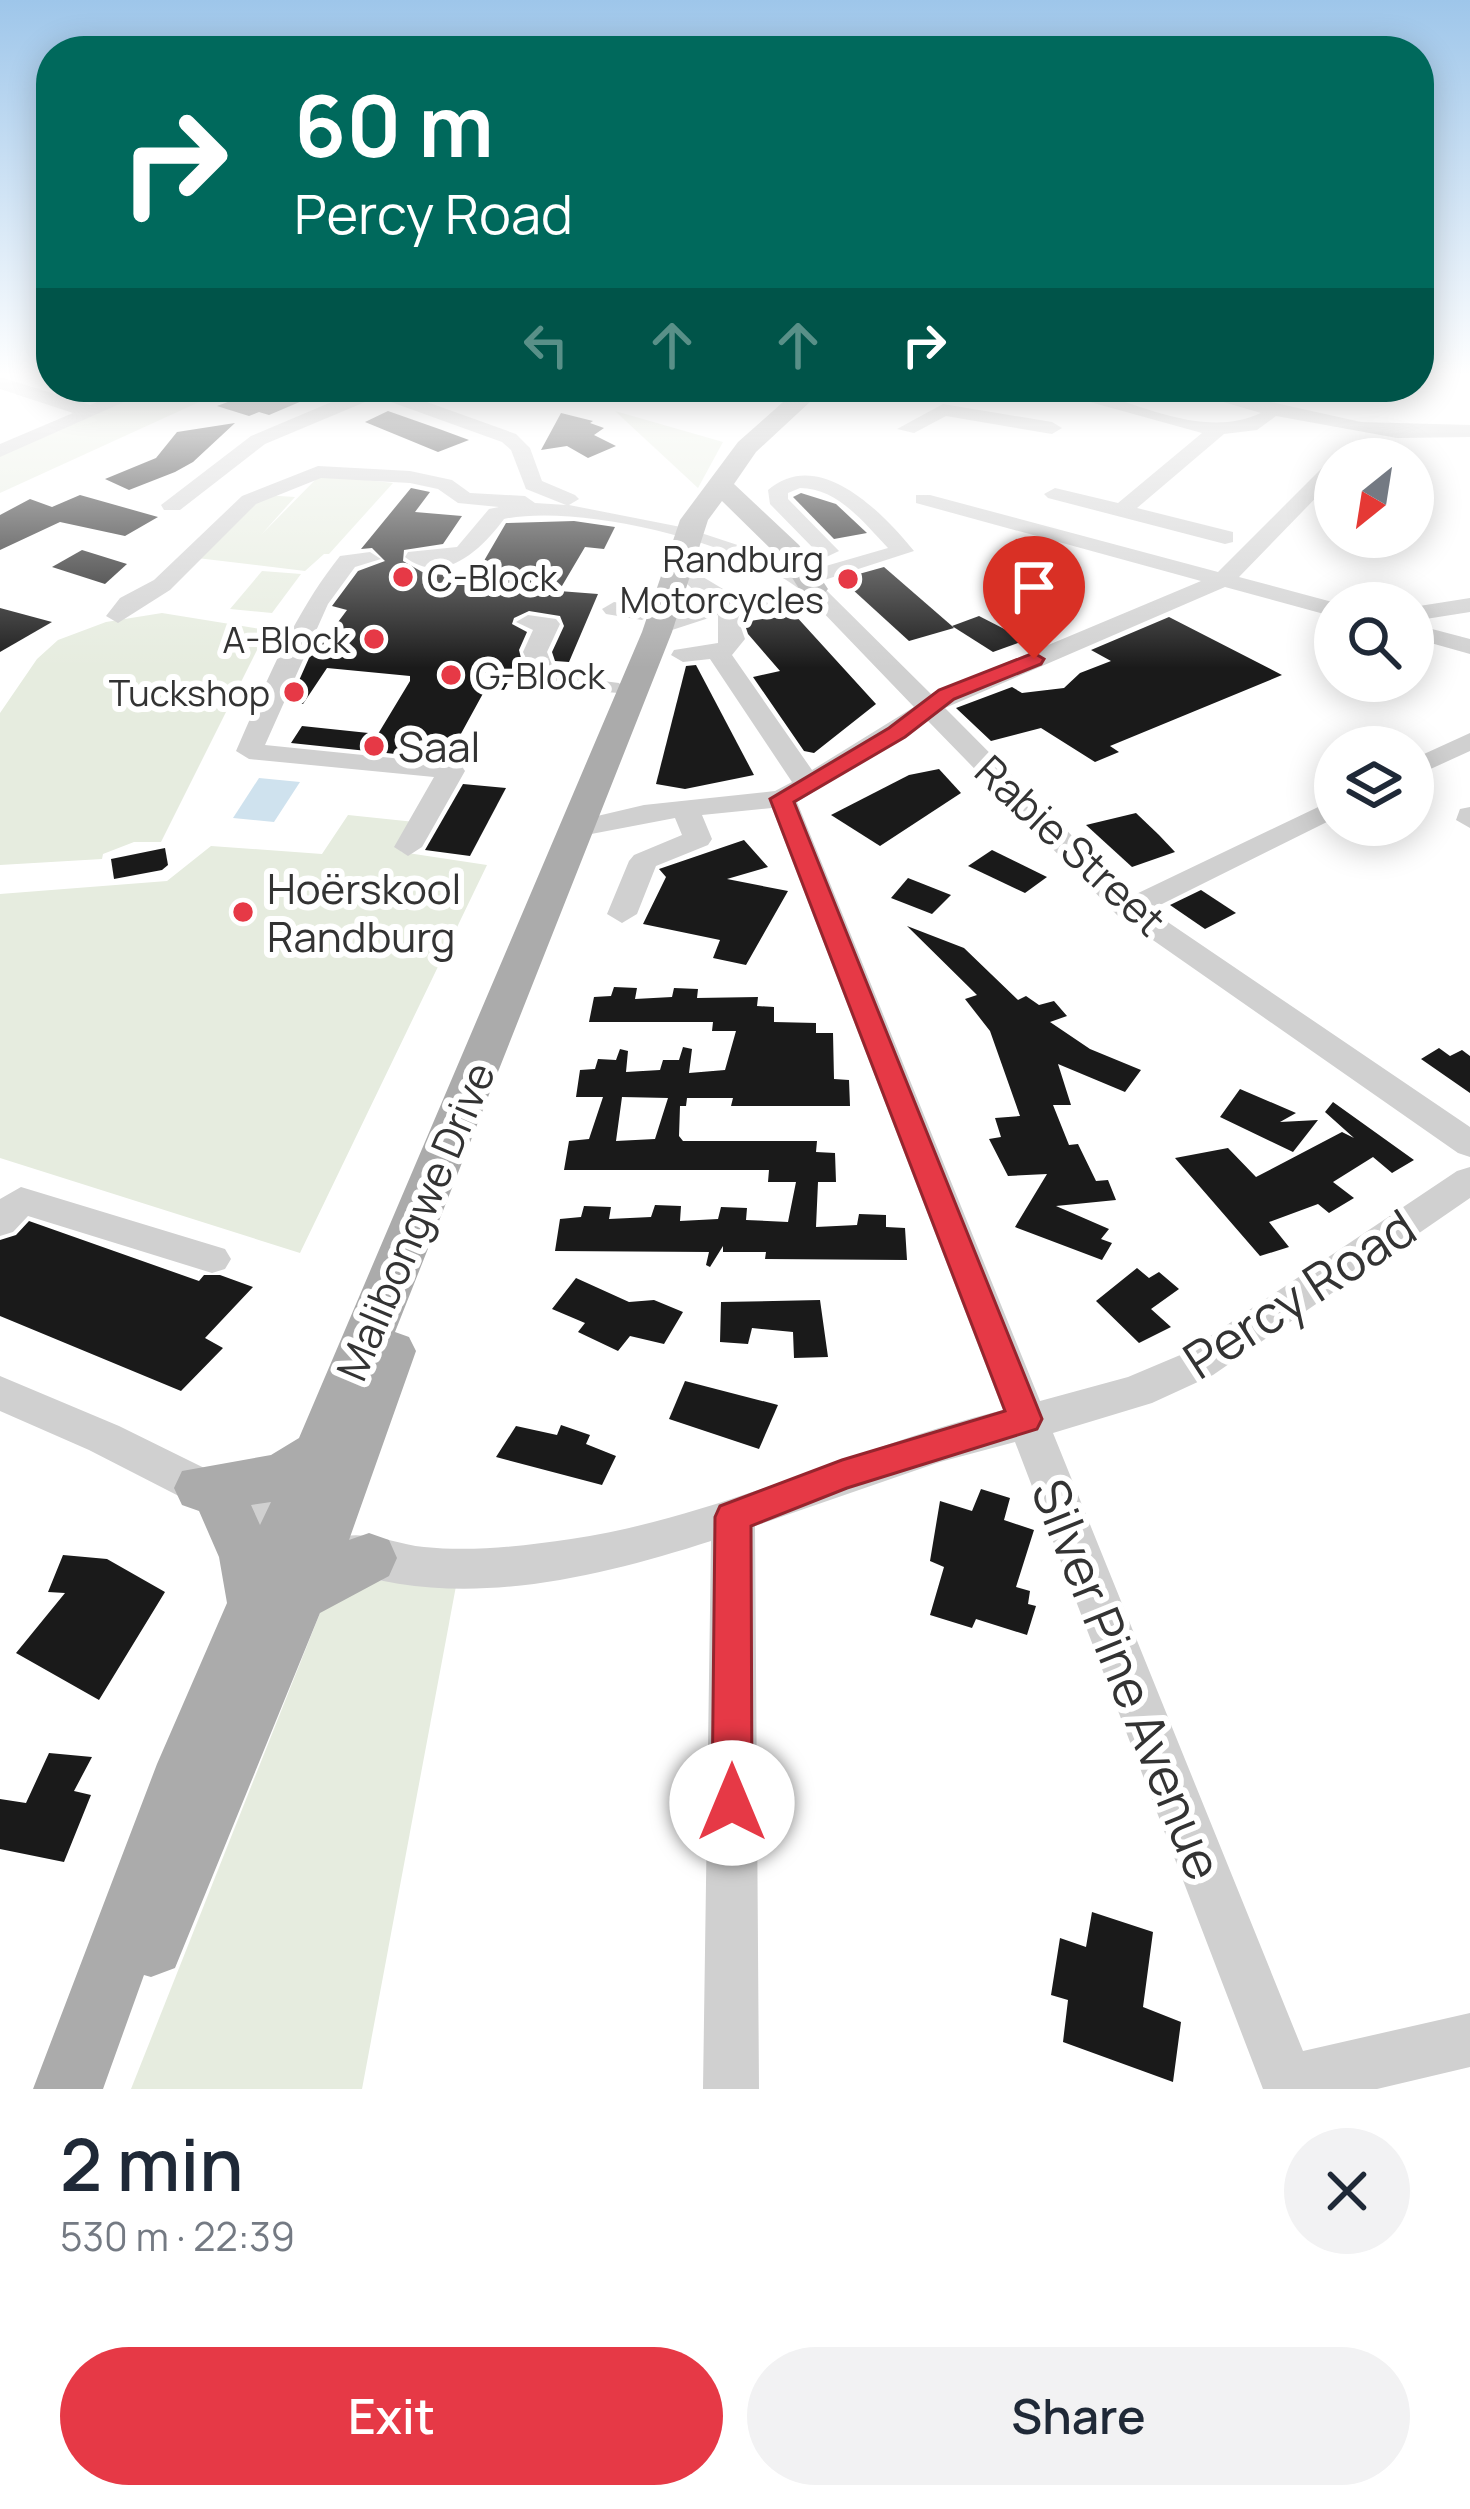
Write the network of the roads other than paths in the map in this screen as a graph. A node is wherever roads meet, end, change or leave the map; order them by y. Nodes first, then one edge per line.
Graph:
1 (214, 473) edge
2 (314, 473) edge
3 (339, 473) edge
4 (529, 473) edge
5 (727, 473) edge
6 (739, 473) edge
7 (1153, 473) edge
8 (1314, 487) edge
9 (726, 490) junction
10 (1055, 494) dead end
11 (172, 506) dead end
12 (530, 507) junction
13 (1101, 508) junction
14 (872, 518) junction
15 (1051, 532) junction
16 (1225, 537) dead end
17 (1010, 541) dead end
18 (681, 542) junction
19 (416, 557) dead end
20 (370, 559) dead end
21 (1223, 580) junction
22 (811, 581) junction
23 (1314, 604) edge
24 (729, 605) junction
25 (1470, 605) edge
26 (614, 609) dead end
27 (1434, 611) edge
28 (118, 616) dead end
29 (656, 618) junction
30 (528, 622) dead end
31 (1434, 637) edge
32 (1470, 647) edge
33 (718, 652) junction
34 (683, 655) dead end
35 (610, 688) dead end
36 (928, 708) junction
37 (1470, 741) edge
38 (1434, 759) edge
39 (788, 795) junction
40 (638, 806) junction
41 (1314, 817) edge
42 (408, 847) dead end
43 (1128, 909) junction
44 (622, 914) dead end
45 (1470, 1144) edge
46 (1470, 1180) edge
47 (0, 1222) edge
48 (212, 1259) dead end
49 (0, 1393) edge
50 (1025, 1419) junction
51 (316, 1454) junction
52 (211, 1493) junction
53 (733, 1517) junction
54 (307, 1567) junction
55 (1470, 2040) edge
56 (1290, 2086) edge
57 (68, 2089) edge
58 (91, 2089) edge
59 (731, 2089) edge

1 - 11 street
2 - 28 street
3 - 12 street
4 - 18 street
5 - 18 main road, Malibongwe Drive
6 - 9 main road, Malibongwe Drive
7 - 13 street
8 - 21 street
9 - 18 main road, Malibongwe Drive
9 - 22 main road
10 - 13 street
12 - 18 street
12 - 19 street
13 - 15 street
13 - 16 street
14 - 15 street
14 - 22 street
14 - 22 street
15 - 17 street
15 - 21 street
18 - 22 street, Rabie Street
18 - 24 street
18 - 29 main road, Malibongwe Drive
18 - 51 main road, Malibongwe Drive
20 - 42 street
21 - 23 street
21 - 36 street
22 - 24 street
22 - 36 street, Rabie Street
24 - 29 street
24 - 33 street
25 - 27 street
26 - 29 street
29 - 40 main road, Malibongwe Drive
30 - 35 street
31 - 32 street
33 - 34 street
33 - 39 street, Silver Pine Avenue
36 - 39 street
36 - 43 street, Rabie Street
37 - 38 street
39 - 40 street
39 - 50 street, Silver Pine Avenue
40 - 44 street
40 - 54 main road, Malibongwe Drive
41 - 43 street
43 - 45 street, Rabie Street
46 - 50 street, Percy Road
47 - 48 street
49 - 52 street, Percy Road
50 - 53 street, Percy Road
50 - 56 street, Silver Pine Avenue
51 - 52 main road
51 - 54 main road, Malibongwe Drive
52 - 54 street, Percy Road
52 - 54 main road
53 - 54 street, Percy Road
53 - 59 street
54 - 57 main road, Malibongwe Drive
54 - 58 main road, Malibongwe Drive
55 - 56 street

